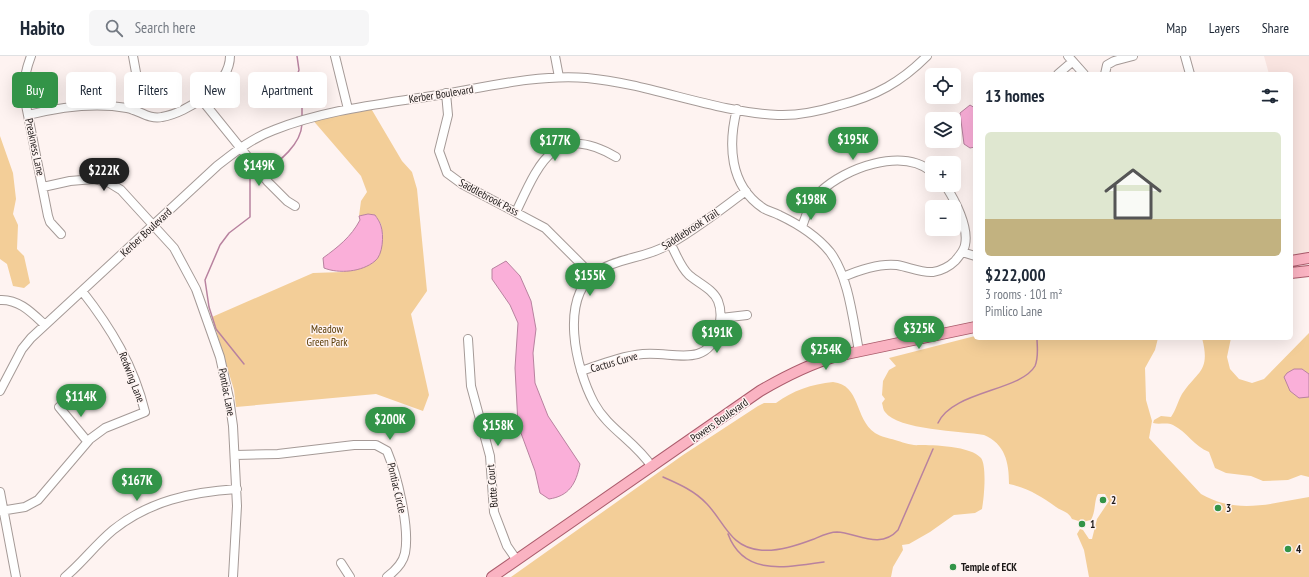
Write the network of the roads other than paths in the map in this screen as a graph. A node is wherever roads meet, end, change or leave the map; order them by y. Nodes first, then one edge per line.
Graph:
1 (31, 56) edge
2 (133, 56) edge
3 (230, 56) edge
4 (335, 56) edge
5 (555, 56) edge
6 (927, 56) edge
7 (1133, 56) edge
8 (1185, 56) edge
9 (1070, 59) edge
10 (226, 72) edge
11 (1060, 72) edge
12 (1082, 72) edge
13 (1106, 72) edge
14 (1189, 72) edge
15 (559, 77) junction
16 (446, 93) junction
17 (190, 108) edge
18 (208, 108) edge
19 (348, 108) junction
20 (737, 109) junction
21 (132, 110) junction
22 (28, 115) junction
23 (241, 148) junction
24 (616, 157) dead end
25 (925, 168) edge
26 (43, 186) junction
27 (746, 191) junction
28 (949, 192) edge
29 (295, 206) dead end
30 (516, 212) junction
31 (154, 225) junction
32 (802, 227) junction
33 (61, 234) dead end
34 (670, 243) junction
35 (962, 252) junction
36 (973, 255) edge
37 (1309, 258) edge
38 (1293, 261) edge
39 (1309, 271) edge
40 (1293, 272) edge
41 (594, 276) junction
42 (843, 277) junction
43 (82, 291) junction
44 (0, 300) edge
45 (747, 315) dead end
46 (721, 318) junction
47 (46, 325) junction
48 (973, 327) edge
49 (468, 339) dead end
50 (859, 351) junction
51 (582, 371) junction
52 (0, 391) edge
53 (59, 407) dead end
54 (87, 441) junction
55 (235, 455) junction
56 (652, 467) junction
57 (237, 489) junction
58 (0, 492) edge
59 (2, 511) edge
60 (516, 560) junction
61 (341, 563) dead end
62 (16, 577) edge
63 (65, 577) edge
64 (233, 577) edge
65 (350, 577) edge
66 (387, 577) edge
67 (492, 577) edge

1 - 22 street, Preakness Lane
2 - 21 street
3 - 10 street
4 - 19 street
5 - 15 street
6 - 20 street, Kerber Boulevard
7 - 13 street
8 - 14 street
9 - 11 street
9 - 12 street
15 - 16 street, Kerber Boulevard
15 - 20 street, Kerber Boulevard
16 - 19 street, Kerber Boulevard
16 - 30 street, Saddlebrook Pass
17 - 21 street
18 - 23 street
19 - 23 street, Kerber Boulevard
20 - 27 street
21 - 22 street
22 - 26 street, Preakness Lane
23 - 29 street
23 - 31 street, Kerber Boulevard
24 - 30 street
25 - 32 street
26 - 31 street, Pontiac Lane
26 - 33 street, Preakness Lane
27 - 32 street
27 - 34 street, Saddlebrook Trail
28 - 35 street
30 - 41 street, Saddlebrook Pass
31 - 43 street, Kerber Boulevard
31 - 55 street, Pontiac Lane
32 - 42 street
34 - 41 street, Saddlebrook Trail
34 - 46 street, Cactus Curve
35 - 36 street
35 - 42 street
37 - 38 main road
39 - 40 main road
41 - 51 street, Saddlebrook Trail
42 - 50 street
43 - 47 street, Kerber Boulevard
43 - 54 street, Redwing Lane
44 - 47 street
45 - 46 street
46 - 51 street, Cactus Curve
47 - 52 street, Kerber Boulevard
48 - 50 main road, Powers Boulevard
49 - 60 street, Butte Court
50 - 56 main road, Powers Boulevard
51 - 56 street, Saddlebrook Trail
53 - 54 street
54 - 59 street, Redwing Lane
55 - 57 street, Pontiac Lane
55 - 66 street, Pontiac Circle
56 - 60 main road, Powers Boulevard
57 - 63 street
57 - 64 street, Pontiac Lane
58 - 59 street
59 - 62 street
60 - 67 main road, Powers Boulevard
61 - 65 street

